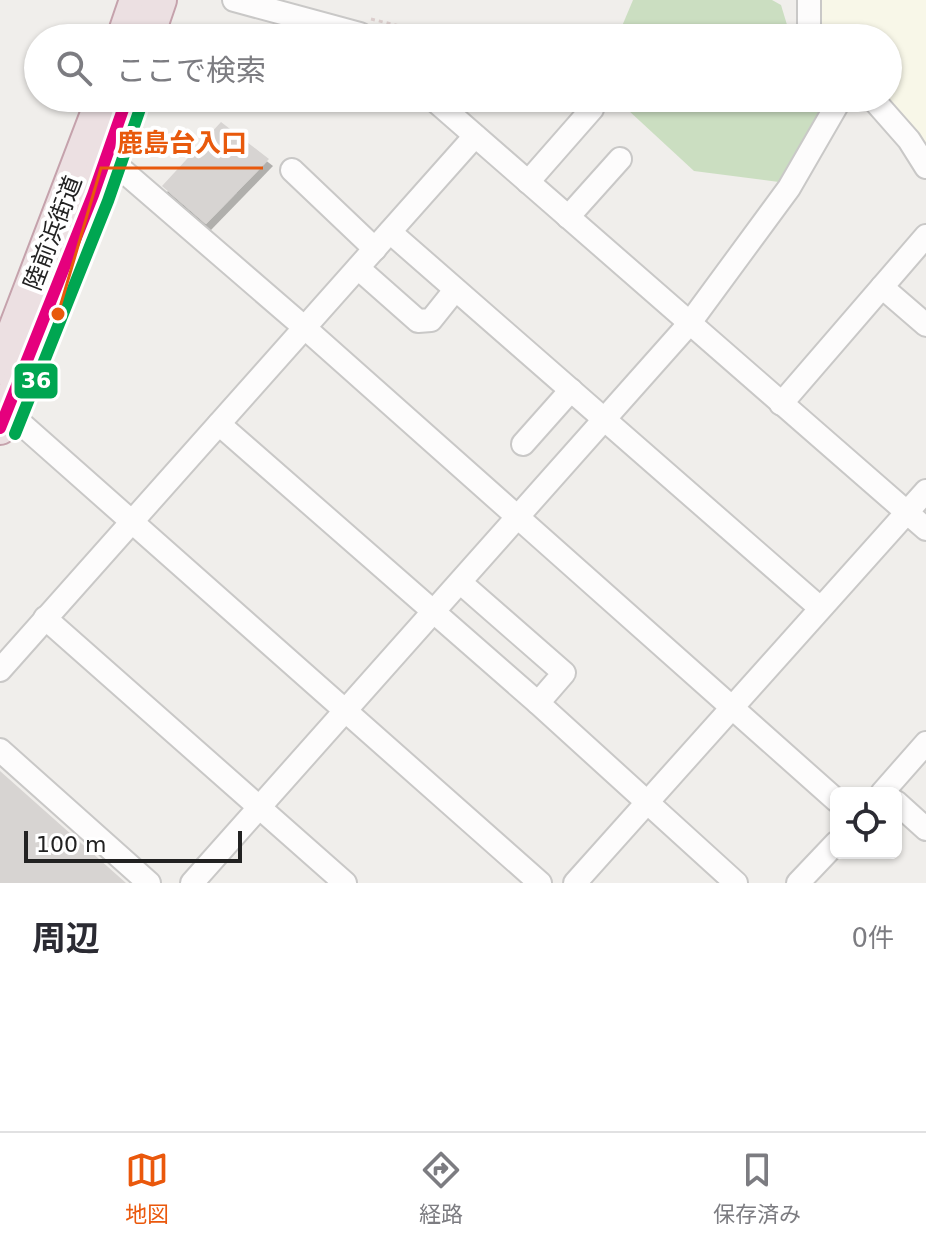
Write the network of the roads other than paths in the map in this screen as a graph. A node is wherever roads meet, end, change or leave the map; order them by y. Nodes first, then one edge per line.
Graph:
1 (136, 0) edge
2 (160, 0) edge
3 (234, 0) edge
4 (809, 0) edge
5 (128, 24) edge
6 (152, 24) edge
7 (323, 24) edge
8 (809, 24) edge
9 (101, 112) edge
10 (119, 112) edge
11 (448, 112) edge
12 (589, 112) edge
13 (833, 112) edge
14 (884, 112) edge
15 (475, 136) junction
16 (96, 153) junction
17 (620, 159) dead end
18 (926, 167) edge
19 (292, 170) dead end
20 (528, 182) junction
21 (568, 217) junction
22 (926, 236) edge
23 (382, 241) junction
24 (358, 268) junction
25 (882, 287) junction
26 (455, 290) junction
27 (689, 324) junction
28 (926, 325) edge
29 (305, 328) junction
30 (0, 368) edge
31 (571, 390) junction
32 (781, 404) junction
33 (2, 415) edge
34 (603, 420) junction
35 (219, 424) junction
36 (523, 444) dead end
37 (926, 491) edge
38 (907, 513) junction
39 (518, 518) junction
40 (133, 521) junction
41 (926, 529) edge
42 (461, 583) junction
43 (819, 607) junction
44 (433, 614) junction
45 (45, 618) junction
46 (0, 670) edge
47 (538, 703) junction
48 (732, 706) junction
49 (344, 711) junction
50 (926, 743) edge
51 (0, 750) edge
52 (893, 787) edge
53 (830, 795) edge
54 (647, 802) junction
55 (258, 806) junction
56 (902, 808) edge
57 (926, 829) edge
58 (830, 849) edge
59 (149, 883) edge
60 (192, 883) edge
61 (345, 883) edge
62 (540, 883) edge
63 (575, 883) edge
64 (736, 883) edge
65 (798, 883) edge

1 - 5 highway
2 - 6 highway
3 - 7 street
4 - 8 street
9 - 16 highway, 陸前浜街道
10 - 16 highway, 陸前浜街道
11 - 15 street
12 - 20 street
13 - 27 street
14 - 18 street
15 - 20 street
15 - 23 street
16 - 29 street
16 - 30 highway, 陸前浜街道
16 - 33 highway, 陸前浜街道
17 - 21 street
19 - 23 street
20 - 21 street
21 - 27 street
22 - 25 street
23 - 24 street
23 - 26 street
24 - 26 street
24 - 29 street
25 - 28 street
25 - 32 street
26 - 31 street
27 - 32 street
27 - 34 street
29 - 35 street
29 - 39 street
31 - 34 street
31 - 36 street
32 - 38 street
33 - 40 street
34 - 39 street
34 - 43 street
35 - 40 street
35 - 44 street
37 - 38 street
38 - 41 street
38 - 43 street
39 - 42 street
39 - 48 street
40 - 45 street
40 - 49 street
42 - 44 street
42 - 47 street
43 - 48 street
44 - 47 street
44 - 49 street
45 - 46 street
45 - 55 street
47 - 54 street
48 - 53 street
48 - 54 street
49 - 55 street
49 - 62 street
50 - 52 street
51 - 59 street
54 - 63 street
54 - 64 street
55 - 60 street
55 - 61 street
56 - 57 street
58 - 65 street

